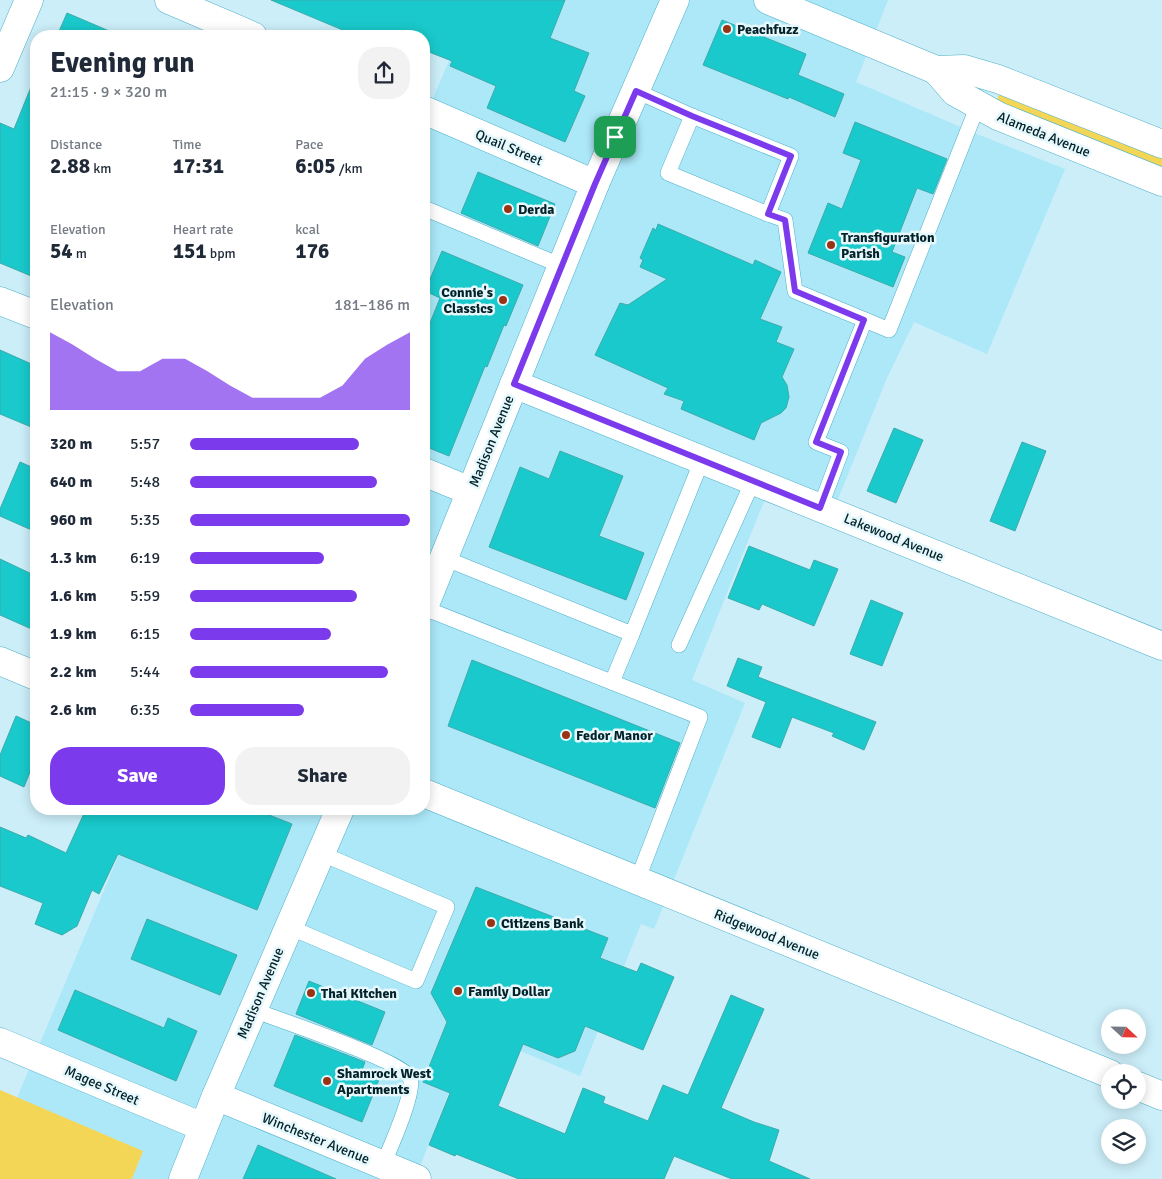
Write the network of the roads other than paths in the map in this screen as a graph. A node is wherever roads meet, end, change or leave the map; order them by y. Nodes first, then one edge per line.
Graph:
1 (29, 0) edge
2 (169, 0) edge
3 (675, 0) edge
4 (768, 0) edge
5 (239, 30) edge
6 (0, 68) edge
7 (936, 70) junction
8 (636, 91) junction
9 (978, 105) junction
10 (430, 113) edge
11 (692, 116) junction
12 (1162, 144) edge
13 (1162, 182) edge
14 (595, 184) junction
15 (430, 211) edge
16 (768, 214) junction
17 (562, 266) junction
18 (0, 301) edge
19 (30, 313) edge
20 (864, 320) junction
21 (514, 384) junction
22 (702, 460) junction
23 (430, 474) edge
24 (753, 481) junction
25 (470, 491) junction
26 (820, 508) junction
27 (444, 558) junction
28 (430, 593) edge
29 (430, 610) edge
30 (632, 634) junction
31 (679, 645) dead end
32 (1162, 646) edge
33 (0, 661) edge
34 (30, 674) edge
35 (612, 682) junction
36 (430, 796) edge
37 (337, 815) edge
38 (320, 853) junction
39 (637, 881) junction
40 (289, 927) junction
41 (253, 1010) junction
42 (0, 1042) edge
43 (1101, 1070) edge
44 (1146, 1089) edge
45 (216, 1096) junction
46 (1162, 1096) edge
47 (203, 1127) junction
48 (383, 1165) junction
49 (183, 1179) edge
50 (417, 1179) edge

1 - 6 street
2 - 5 street
3 - 8 street, Madison Avenue
4 - 7 street, Alameda Avenue
7 - 9 street, Alameda Avenue
7 - 12 street, Alameda Avenue
8 - 11 lane
8 - 14 street, Madison Avenue
9 - 13 street, Alameda Avenue
9 - 20 lane
10 - 14 street, Quail Street
11 - 16 lane
11 - 16 lane
14 - 17 street, Madison Avenue
15 - 17 lane
16 - 20 lane
17 - 21 street, Madison Avenue
18 - 19 street
20 - 26 lane
21 - 22 street, Lakewood Avenue
21 - 25 street, Madison Avenue
22 - 24 street, Lakewood Avenue
22 - 30 lane
23 - 25 street
24 - 26 street, Lakewood Avenue
24 - 31 lane
25 - 27 street, Madison Avenue
26 - 32 street, Lakewood Avenue
27 - 28 street, Madison Avenue
27 - 30 lane
29 - 35 lane
30 - 35 lane
33 - 34 street
35 - 39 lane
36 - 39 street, Ridgewood Avenue
37 - 38 street, Madison Avenue
38 - 40 street, Madison Avenue
38 - 40 lane
39 - 43 street, Ridgewood Avenue
40 - 41 street, Madison Avenue
41 - 45 street, Madison Avenue
41 - 48 lane
42 - 47 street, Magee Street
44 - 46 street
45 - 47 street, Madison Avenue
45 - 48 street, Winchester Avenue
47 - 49 street, Madison Avenue
48 - 50 street, Winchester Avenue

